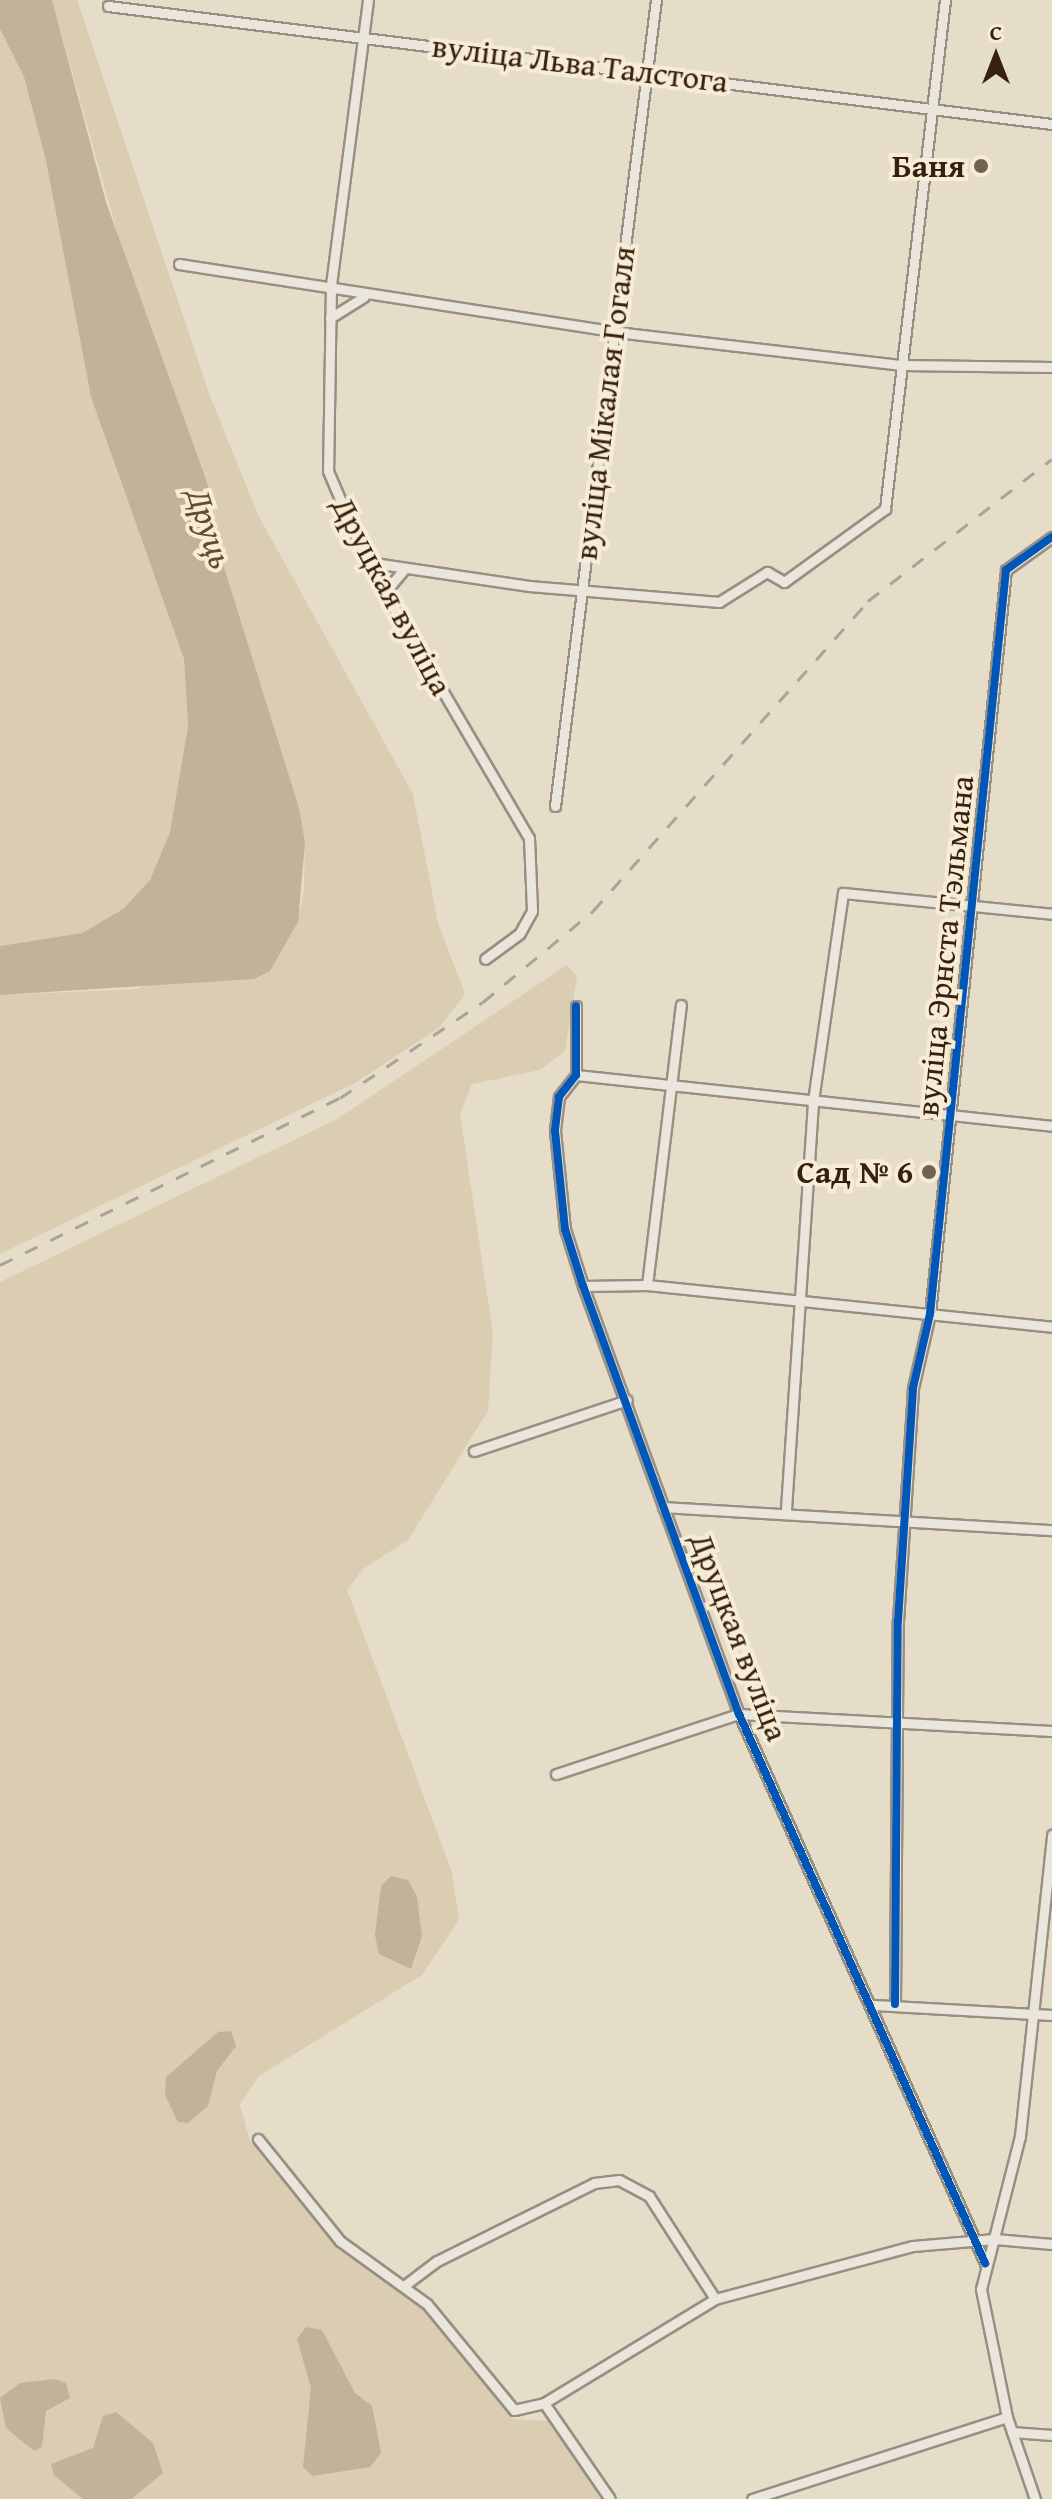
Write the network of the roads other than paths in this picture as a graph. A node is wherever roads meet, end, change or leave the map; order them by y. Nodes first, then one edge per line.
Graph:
1 (368, 0) edge
2 (656, 0) edge
3 (945, 0) edge
4 (108, 6) dead end
5 (363, 37) junction
6 (646, 72) junction
7 (934, 109) junction
8 (1052, 124) edge
9 (179, 264) dead end
10 (331, 285) junction
11 (364, 297) junction
12 (330, 318) junction
13 (616, 332) junction
14 (902, 365) junction
15 (1052, 367) edge
16 (1052, 537) edge
17 (367, 562) junction
18 (405, 568) junction
19 (581, 591) junction
20 (385, 592) junction
21 (555, 806) dead end
22 (975, 906) junction
23 (1052, 914) edge
24 (485, 959) dead end
25 (681, 1005) dead end
26 (576, 1006) dead end
27 (576, 1075) junction
28 (674, 1085) junction
29 (813, 1101) junction
30 (952, 1118) junction
31 (1052, 1126) edge
32 (647, 1285) junction
33 (583, 1286) junction
34 (795, 1302) junction
35 (930, 1314) junction
36 (1052, 1327) edge
37 (627, 1400) junction
38 (474, 1451) dead end
39 (663, 1507) junction
40 (786, 1509) junction
41 (905, 1521) junction
42 (1052, 1530) edge
43 (739, 1714) junction
44 (901, 1721) junction
45 (1052, 1731) edge
46 (556, 1774) dead end
47 (1052, 1835) edge
48 (895, 2004) junction
49 (874, 2005) junction
50 (1035, 2014) junction
51 (1052, 2015) edge
52 (258, 2139) dead end
53 (995, 2239) junction
54 (970, 2242) junction
55 (1052, 2244) edge
56 (985, 2263) junction
57 (405, 2285) junction
58 (715, 2299) junction
59 (544, 2403) junction
60 (1007, 2417) junction
61 (1012, 2432) junction
62 (1052, 2435) edge
63 (610, 2499) edge
64 (752, 2499) edge
65 (1035, 2499) edge

1 - 5 street, Друцкая вуліца
2 - 6 street, вуліца Мікалая Гогаля
3 - 7 street
4 - 5 street, вуліца Льва Талстога
5 - 6 street, вуліца Льва Талстога
5 - 10 street, Друцкая вуліца
6 - 7 street, вуліца Льва Талстога
6 - 13 street, вуліца Мікалая Гогаля
7 - 8 street, вуліца Льва Талстога
7 - 14 street
9 - 10 street
10 - 11 street
10 - 12 street, Друцкая вуліца
11 - 12 street
11 - 13 street
12 - 17 street, Друцкая вуліца
13 - 14 street
13 - 19 street, вуліца Мікалая Гогаля
14 - 15 street
14 - 19 street
16 - 22 street, вуліца Эрнста Тэльмана
17 - 18 street
17 - 20 street, Друцкая вуліца
18 - 19 street
18 - 20 street
19 - 21 street, вуліца Мікалая Гогаля
20 - 24 street, Друцкая вуліца
22 - 23 street
22 - 29 street
22 - 30 street, вуліца Эрнста Тэльмана
25 - 28 street
26 - 27 street, Друцкая вуліца
27 - 28 street
27 - 33 street, Друцкая вуліца
28 - 29 street
28 - 32 street
29 - 30 street
29 - 34 street
30 - 31 street
30 - 35 street, вуліца Эрнста Тэльмана
32 - 33 street
32 - 34 street
33 - 37 street, Друцкая вуліца
34 - 35 street
34 - 40 street
35 - 36 street
35 - 41 street, вуліца Эрнста Тэльмана
37 - 38 street
37 - 39 street, Друцкая вуліца
39 - 40 street
39 - 43 street, Друцкая вуліца
40 - 41 street
41 - 42 street
41 - 44 street, вуліца Эрнста Тэльмана
43 - 44 street
43 - 46 street
43 - 49 street, Друцкая вуліца
44 - 45 street
44 - 48 street, вуліца Эрнста Тэльмана
47 - 50 street
48 - 49 street
48 - 50 street
49 - 54 street, Друцкая вуліца
50 - 51 street
50 - 53 street
52 - 57 street
53 - 54 street
53 - 55 street
53 - 56 street
54 - 56 street, Друцкая вуліца
54 - 58 street
56 - 60 street
57 - 58 street
57 - 59 street
58 - 59 street
59 - 63 street
60 - 61 street
60 - 64 street
61 - 62 street
61 - 65 street

